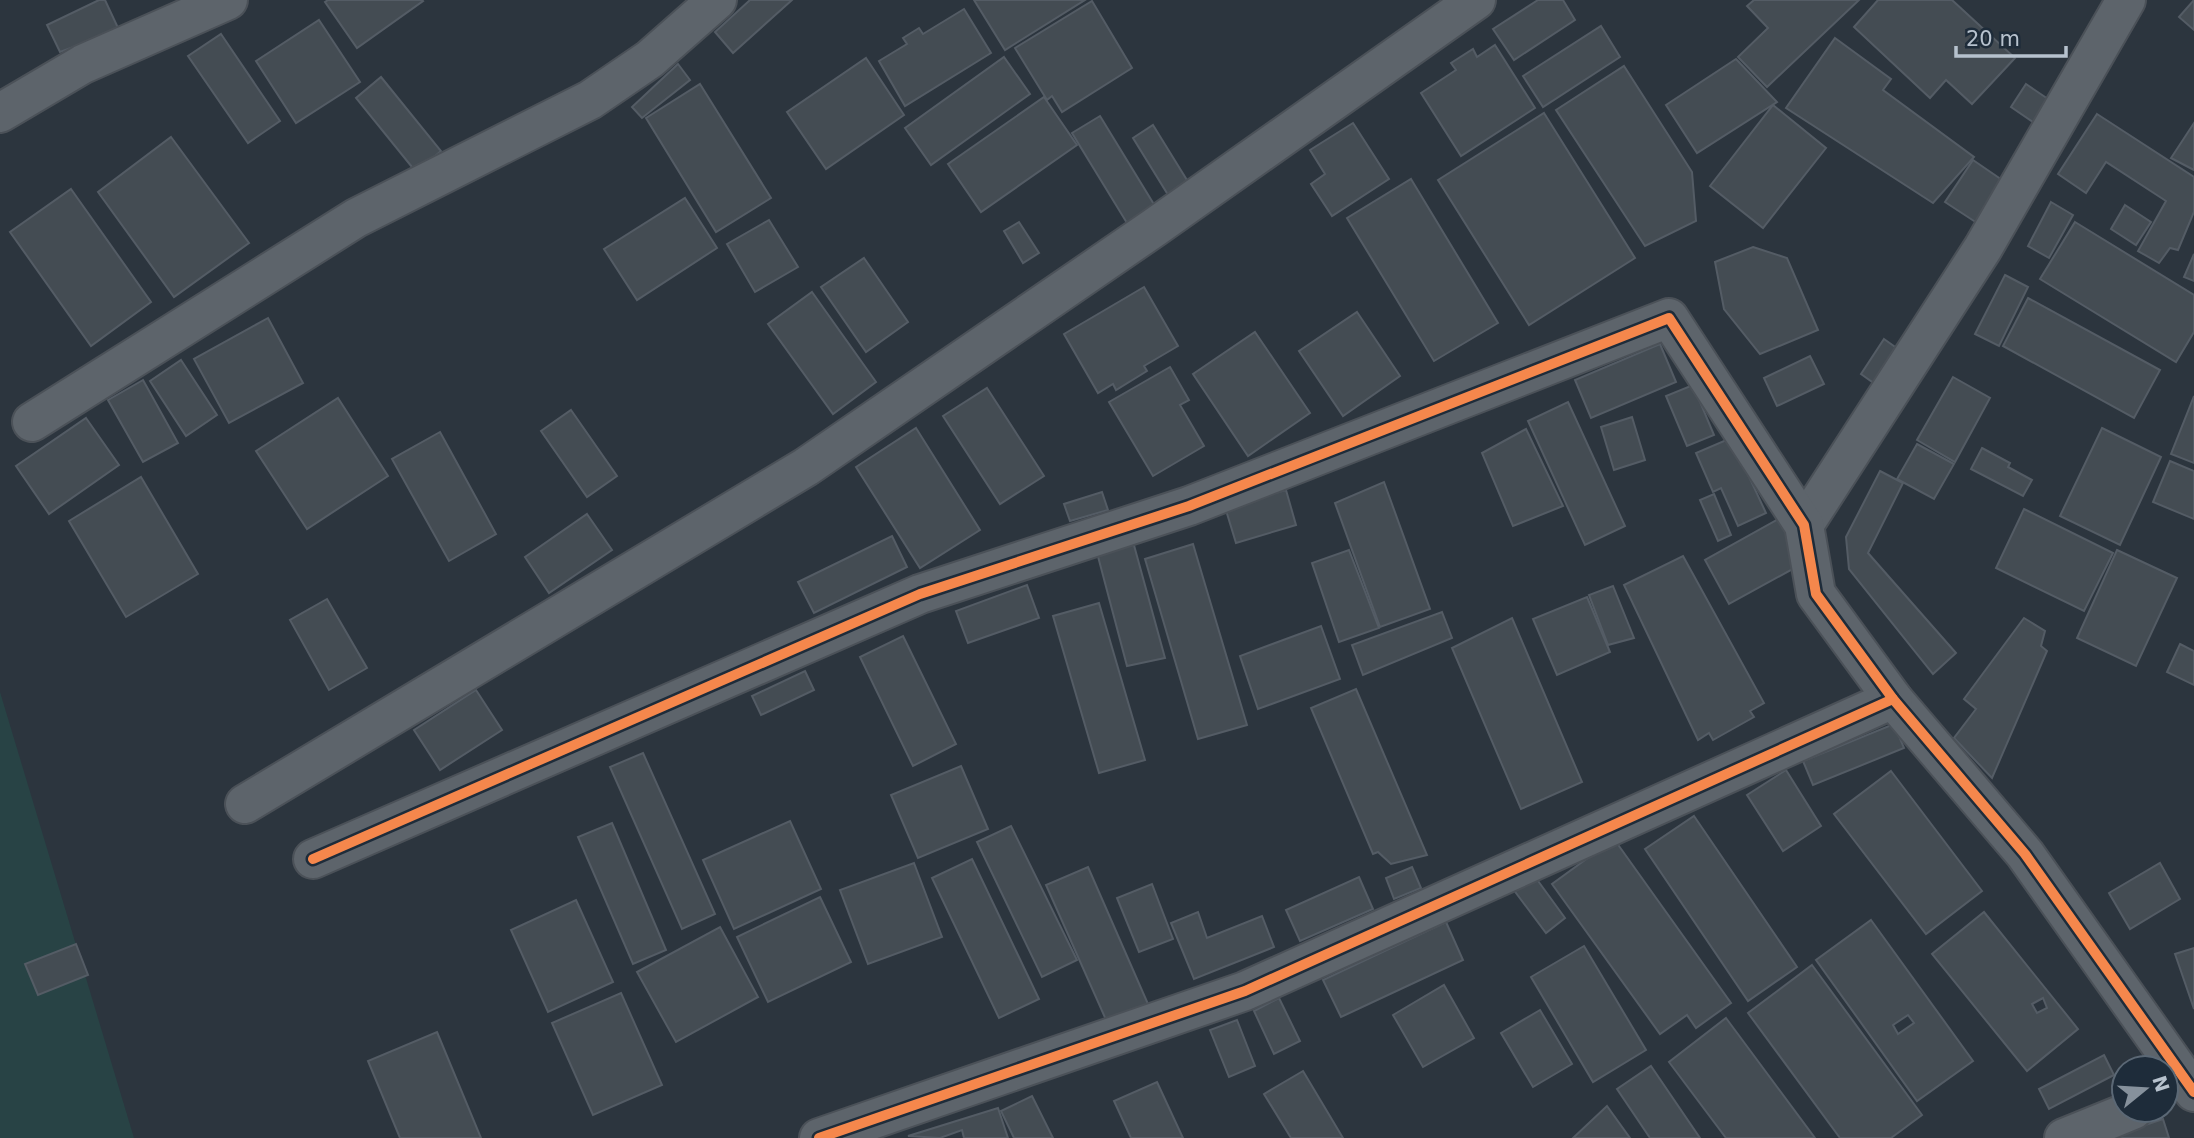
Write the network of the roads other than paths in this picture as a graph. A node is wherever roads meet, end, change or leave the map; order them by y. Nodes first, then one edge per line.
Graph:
1 (228, 0) edge
2 (717, 0) edge
3 (1476, 0) edge
4 (2126, 0) edge
5 (0, 113) edge
6 (32, 422) dead end
7 (1804, 525) junction
8 (1893, 699) junction
9 (245, 804) dead end
10 (313, 859) dead end
11 (2184, 1092) edge
12 (2110, 1119) edge
13 (819, 1138) edge
14 (2064, 1138) edge

1 - 5 street
2 - 6 street
3 - 9 street
4 - 7 street
7 - 8 street
7 - 10 street
8 - 11 street
8 - 13 street
12 - 14 street

